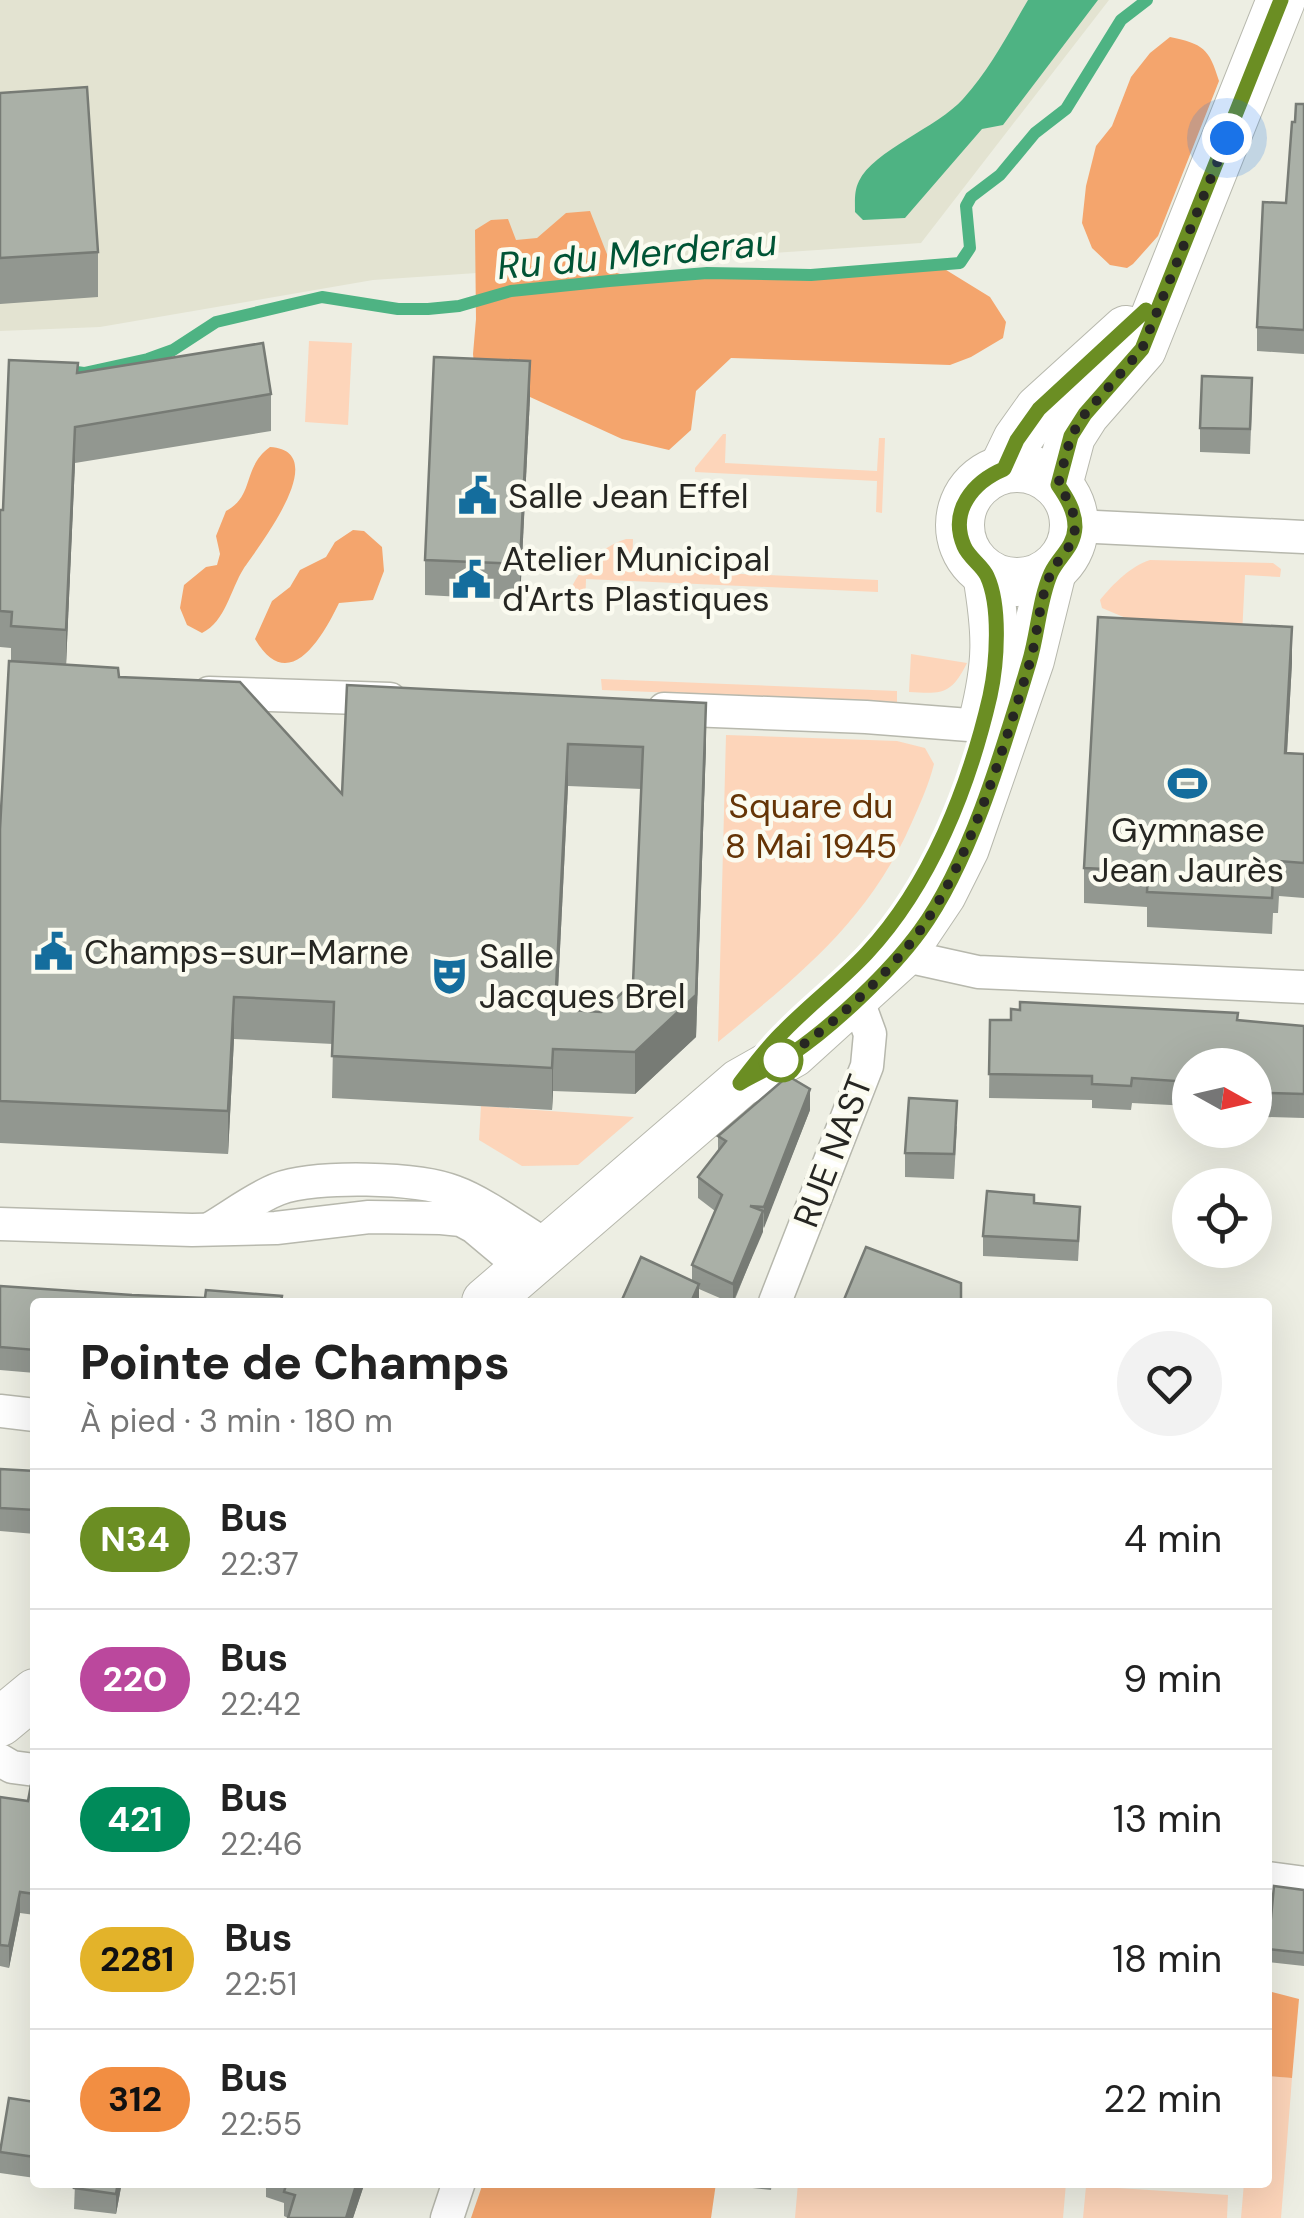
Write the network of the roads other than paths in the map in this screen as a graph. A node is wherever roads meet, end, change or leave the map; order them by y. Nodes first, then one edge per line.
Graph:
1 (1281, 0) edge
2 (1168, 290) junction
3 (1004, 469) junction
4 (1067, 506) junction
5 (1304, 537) edge
6 (1052, 571) junction
7 (986, 574) junction
8 (182, 692) edge
9 (424, 700) edge
10 (636, 708) edge
11 (982, 726) junction
12 (901, 955) junction
13 (1304, 987) edge
14 (857, 998) junction
15 (740, 1083) junction
16 (0, 1224) edge
17 (536, 1258) junction
18 (491, 1298) edge
19 (777, 1298) edge
20 (0, 1411) edge
21 (30, 1414) edge
22 (30, 1697) edge
23 (0, 1722) edge
24 (0, 1760) edge
25 (30, 1769) edge
26 (1272, 1879) edge
27 (1304, 1883) edge
28 (457, 2188) edge
29 (447, 2218) edge

1 - 2 main road
2 - 3 main road
2 - 4 main road
3 - 4 main road
3 - 7 main road
4 - 5 street
4 - 6 main road
6 - 7 main road
6 - 12 main road
7 - 11 main road
8 - 9 street
10 - 11 street
11 - 15 main road
12 - 13 street
12 - 14 main road
14 - 15 main road
14 - 19 street, RUE NAST
15 - 17 main road
16 - 17 street
17 - 18 main road
20 - 21 street
22 - 23 main road
24 - 25 street
26 - 27 street
28 - 29 street

